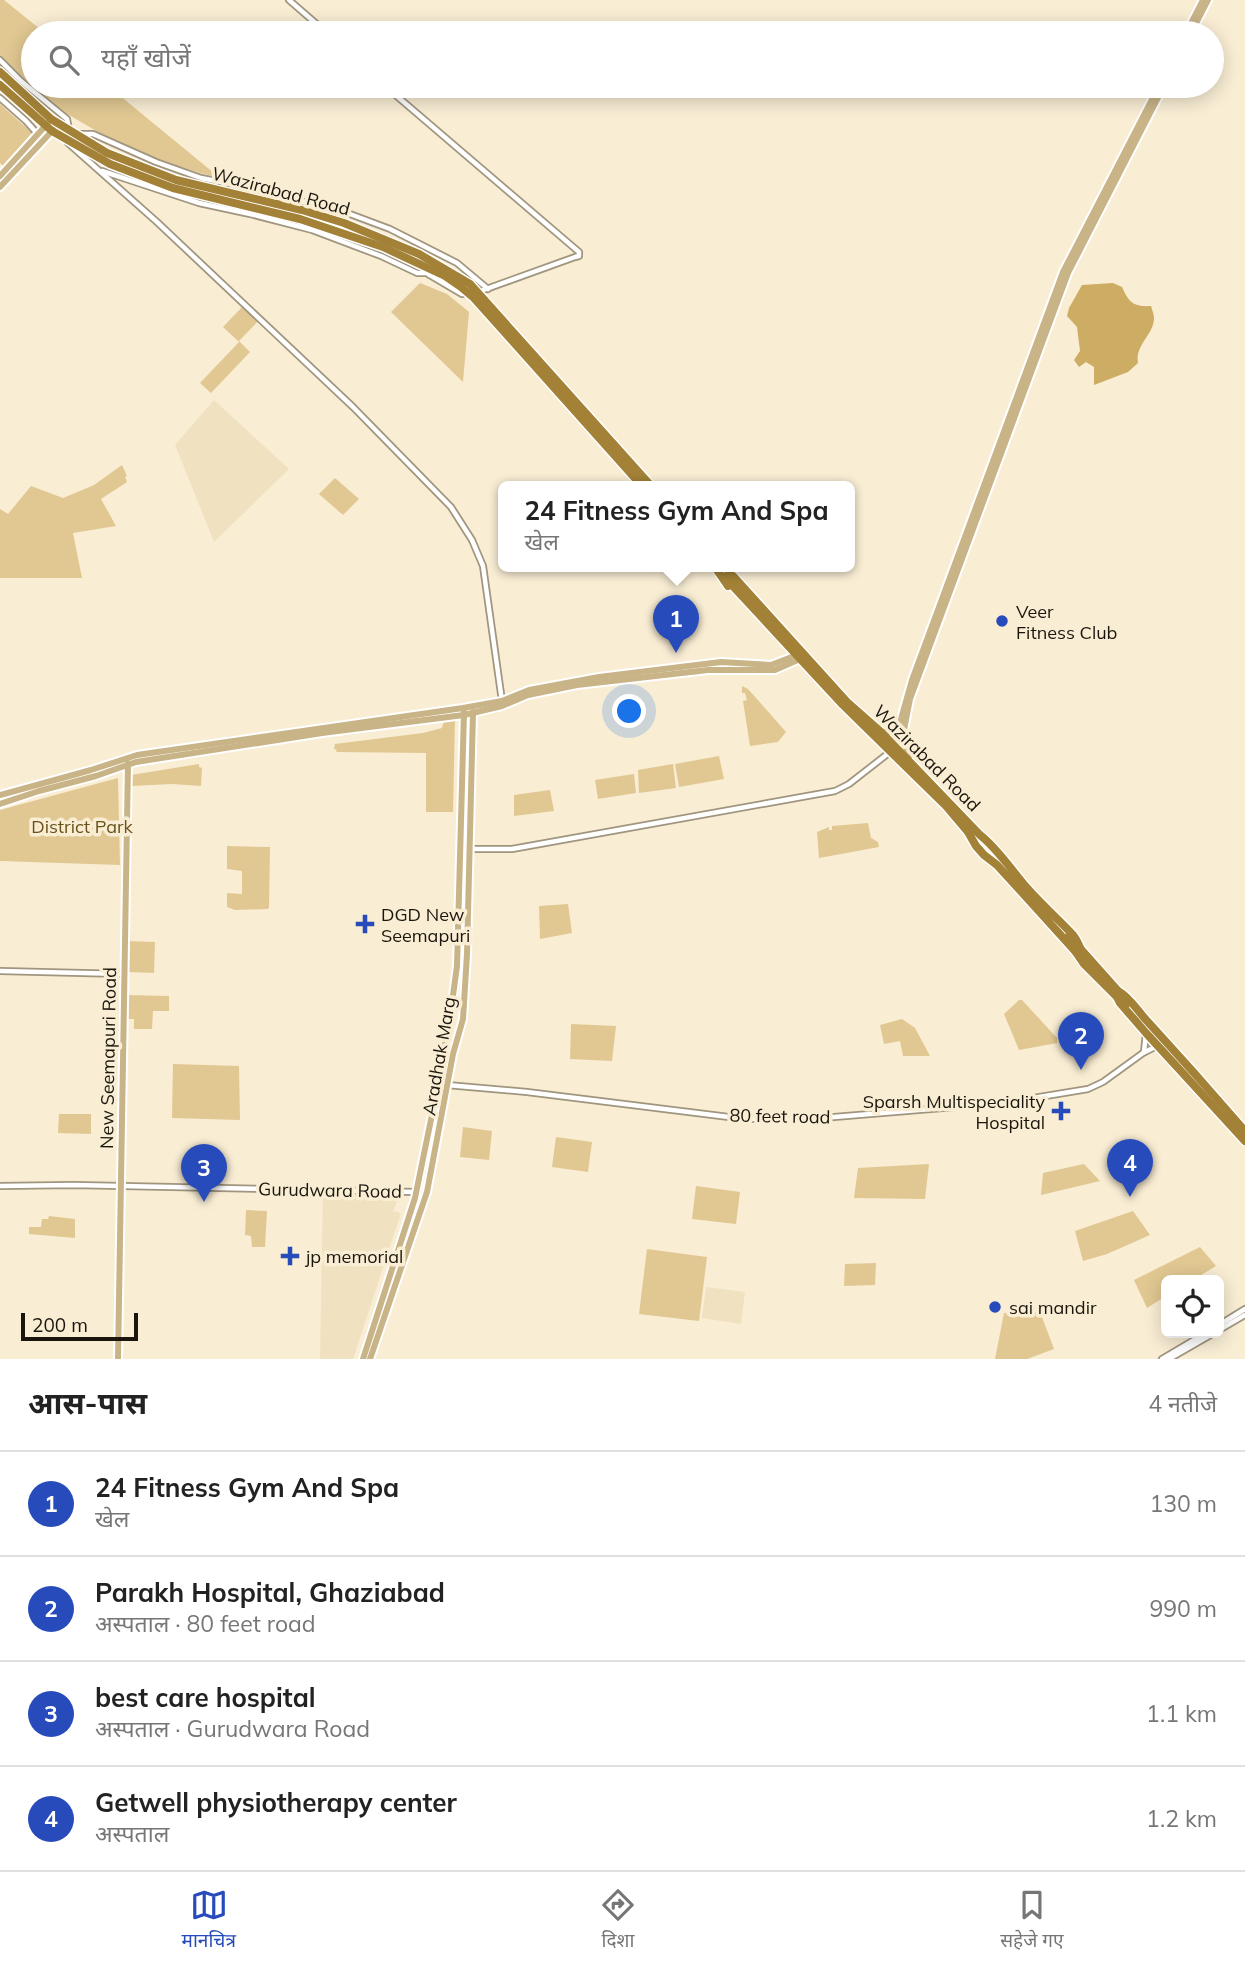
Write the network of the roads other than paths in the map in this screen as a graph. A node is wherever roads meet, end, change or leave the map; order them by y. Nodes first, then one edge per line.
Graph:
1 (289, 0) edge
2 (1205, 0) edge
3 (313, 21) edge
4 (1194, 21) edge
5 (0, 60) edge
6 (0, 72) edge
7 (21, 81) edge
8 (0, 85) edge
9 (21, 93) edge
10 (0, 98) edge
11 (26, 98) edge
12 (42, 98) edge
13 (399, 98) edge
14 (1155, 98) edge
15 (35, 116) junction
16 (52, 125) junction
17 (70, 135) junction
18 (40, 138) junction
19 (101, 171) junction
20 (0, 176) edge
21 (0, 187) edge
22 (384, 227) junction
23 (380, 236) junction
24 (435, 271) junction
25 (488, 289) junction
26 (468, 292) junction
27 (478, 292) junction
28 (638, 481) edge
29 (647, 481) edge
30 (718, 572) edge
31 (734, 572) edge
32 (953, 575) junction
33 (744, 593) junction
34 (799, 657) junction
35 (503, 703) junction
36 (473, 710) junction
37 (464, 712) junction
38 (881, 733) junction
39 (891, 752) junction
40 (909, 761) junction
41 (126, 762) junction
42 (0, 795) edge
43 (0, 804) edge
44 (984, 838) junction
45 (973, 840) junction
46 (469, 849) junction
47 (1078, 951) junction
48 (456, 970) junction
49 (0, 971) edge
50 (466, 971) junction
51 (122, 974) junction
52 (1117, 994) junction
53 (1146, 1033) junction
54 (1158, 1045) junction
55 (1143, 1053) junction
56 (447, 1085) junction
57 (1245, 1131) edge
58 (1245, 1141) edge
59 (0, 1186) edge
60 (120, 1187) junction
61 (416, 1192) junction
62 (1245, 1309) edge
63 (1245, 1315) edge
64 (1224, 1324) edge
65 (1224, 1325) edge
66 (1197, 1338) edge
67 (1205, 1338) edge
68 (117, 1359) edge
69 (363, 1359) edge
70 (370, 1359) edge
71 (1161, 1359) edge
72 (1169, 1359) edge

1 - 3 street
2 - 4 main road
5 - 7 street
6 - 9 highway, Wazirabad Road
8 - 15 highway, Wazirabad Road
10 - 18 street
11 - 16 highway, Wazirabad Road
12 - 17 street
13 - 25 street
14 - 32 main road
15 - 16 highway, Wazirabad Road
15 - 18 main road
16 - 17 highway, Wazirabad Road
16 - 18 main road
17 - 19 street
17 - 22 street
17 - 23 highway, Wazirabad Road
17 - 24 highway, Wazirabad Road
18 - 20 main road
18 - 21 main road
19 - 24 street
19 - 35 street
22 - 23 highway
22 - 25 street
23 - 24 highway, Wazirabad Road
24 - 26 highway, Wazirabad Road
24 - 27 highway, Wazirabad Road
25 - 27 street
26 - 27 street
26 - 28 highway, Wazirabad Road
27 - 29 highway, Wazirabad Road
30 - 33 highway, Wazirabad Road
31 - 33 highway, Wazirabad Road
32 - 38 main road
32 - 40 main road
33 - 34 highway, Wazirabad Road
33 - 38 highway, Wazirabad Road
34 - 35 main road
34 - 39 highway, Wazirabad Road
35 - 36 main road
36 - 37 main road
36 - 46 main road, Aradhak Marg
37 - 41 main road
37 - 48 main road, Aradhak Marg
38 - 40 highway, Wazirabad Road
39 - 45 highway, Wazirabad Road
39 - 46 street
40 - 44 highway, Wazirabad Road
41 - 42 main road
41 - 43 main road
41 - 51 main road, New Seemapuri Road
44 - 45 highway
44 - 47 highway, Wazirabad Road
45 - 47 highway, Wazirabad Road
46 - 50 main road, Aradhak Marg
47 - 52 highway, Wazirabad Road
48 - 50 main road
48 - 61 main road, Aradhak Marg
49 - 51 street
50 - 56 main road, Aradhak Marg
51 - 60 main road, New Seemapuri Road
52 - 53 highway, Wazirabad Road
52 - 57 highway, Wazirabad Road
53 - 54 highway, Wazirabad Road
53 - 55 street
54 - 55 street
54 - 58 highway, Wazirabad Road
55 - 56 street, 80 feet road
56 - 70 main road, Aradhak Marg
59 - 60 street, Gurudwara Road
60 - 61 street, Gurudwara Road
60 - 68 main road, New Seemapuri Road
61 - 69 main road, Aradhak Marg
62 - 64 street
63 - 65 street
66 - 71 street
67 - 72 street

